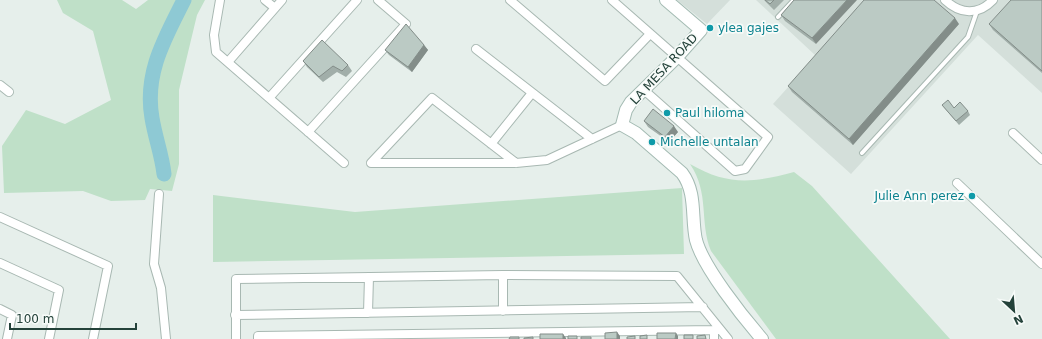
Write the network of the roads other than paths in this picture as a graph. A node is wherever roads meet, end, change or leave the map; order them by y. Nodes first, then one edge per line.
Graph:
1 (220, 0) edge
2 (265, 0) edge
3 (282, 0) edge
4 (357, 0) edge
5 (378, 0) edge
6 (510, 0) edge
7 (612, 0) edge
8 (666, 0) edge
9 (794, 0) edge
10 (945, 0) edge
11 (993, 0) edge
12 (275, 8) junction
13 (977, 11) junction
14 (778, 17) dead end
15 (650, 34) junction
16 (476, 49) dead end
17 (677, 57) junction
18 (228, 62) junction
19 (0, 85) edge
20 (644, 90) junction
21 (9, 92) dead end
22 (532, 93) junction
23 (269, 98) junction
24 (622, 125) junction
25 (308, 132) junction
26 (1013, 133) dead end
27 (592, 139) junction
28 (491, 144) junction
29 (862, 152) dead end
30 (1042, 160) edge
31 (344, 163) dead end
32 (516, 163) junction
33 (957, 183) dead end
34 (159, 194) dead end
35 (0, 217) edge
36 (0, 263) edge
37 (1042, 264) edge
38 (503, 275) junction
39 (369, 277) junction
40 (703, 307) junction
41 (0, 309) edge
42 (503, 310) junction
43 (368, 313) junction
44 (236, 315) junction
45 (504, 335) edge
46 (438, 336) edge
47 (7, 339) edge
48 (49, 339) edge
49 (93, 339) edge
50 (166, 339) edge
51 (236, 339) edge
52 (258, 339) edge
53 (714, 339) edge
54 (728, 339) edge
55 (762, 339) edge

1 - 18 street
2 - 12 street
3 - 12 street
4 - 23 street
5 - 25 street
6 - 15 street
7 - 15 street
8 - 17 street, LA MESA ROAD
9 - 14 lane
10 - 13 street
11 - 13 street
12 - 18 street
13 - 29 lane
15 - 17 street
16 - 22 street
17 - 20 street, LA MESA ROAD
17 - 20 street
18 - 23 street
19 - 21 street
20 - 24 street, LA MESA ROAD
22 - 27 street
22 - 28 street
23 - 25 street
24 - 27 street
24 - 55 street
25 - 31 street
26 - 30 street
27 - 32 street
28 - 32 street
28 - 32 street
33 - 37 street
34 - 50 street
35 - 49 street
36 - 48 street
38 - 39 street
38 - 40 street
38 - 42 street
39 - 43 street
39 - 44 street
40 - 42 street
40 - 54 street
41 - 47 street
42 - 43 street
43 - 44 street
44 - 51 street
45 - 46 street
45 - 53 street
46 - 52 street

